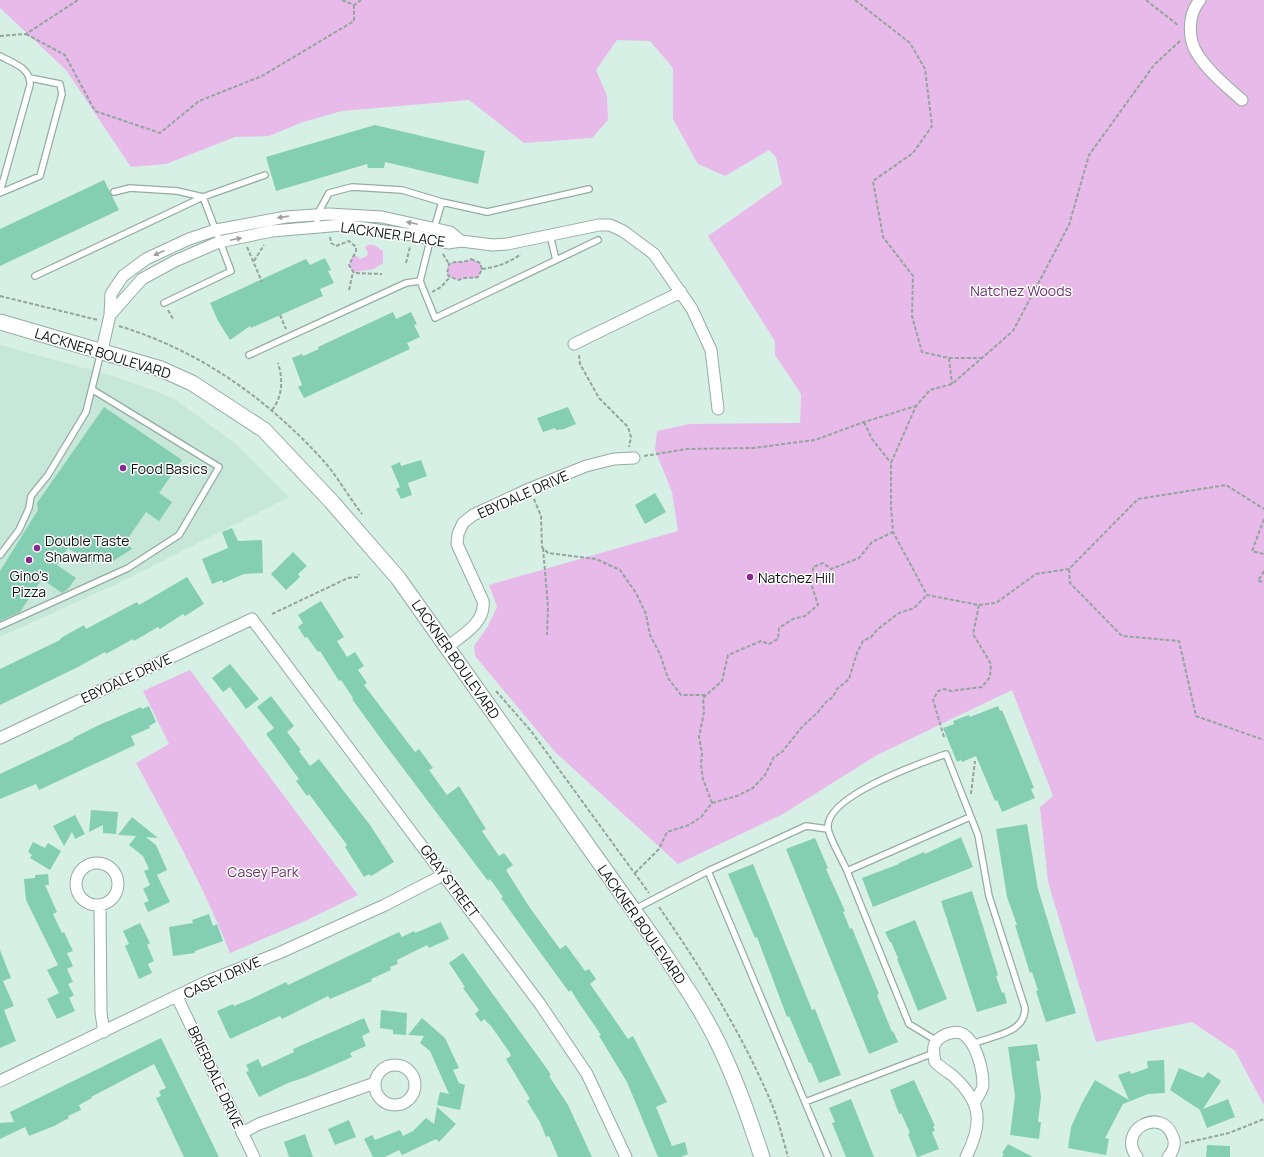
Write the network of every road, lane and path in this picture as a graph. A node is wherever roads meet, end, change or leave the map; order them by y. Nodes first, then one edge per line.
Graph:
1 (78, 0) edge
2 (342, 0) edge
3 (361, 0) edge
4 (855, 0) edge
5 (1146, 0) edge
6 (1200, 0) edge
7 (354, 5) junction
8 (1190, 33) junction
9 (26, 34) junction
10 (0, 36) edge
11 (0, 56) edge
12 (30, 78) junction
13 (1242, 100) dead end
14 (265, 175) dead end
15 (589, 190) dead end
16 (114, 192) dead end
17 (0, 193) edge
18 (203, 197) junction
19 (442, 202) junction
20 (317, 215) junction
21 (330, 226) junction
22 (317, 227) junction
23 (434, 228) junction
24 (216, 230) junction
25 (265, 232) junction
26 (550, 234) junction
27 (431, 239) junction
28 (598, 240) dead end
29 (461, 241) junction
30 (219, 242) junction
31 (410, 245) dead end
32 (246, 246) dead end
33 (442, 252) dead end
34 (522, 253) dead end
35 (556, 260) junction
36 (254, 262) junction
37 (406, 263) dead end
38 (449, 264) junction
39 (482, 269) junction
40 (353, 272) junction
41 (382, 274) dead end
42 (35, 276) dead end
43 (450, 277) junction
44 (420, 281) junction
45 (262, 282) dead end
46 (349, 290) dead end
47 (432, 292) dead end
48 (680, 292) junction
49 (164, 303) dead end
50 (110, 315) junction
51 (280, 315) dead end
52 (0, 322) edge
53 (290, 337) junction
54 (577, 342) joint
55 (102, 350) junction
56 (249, 356) dead end
57 (949, 358) junction
58 (984, 358) junction
59 (278, 363) dead end
60 (952, 384) junction
61 (93, 390) junction
62 (916, 406) junction
63 (718, 409) dead end
64 (272, 410) dead end
65 (864, 422) junction
66 (630, 458) junction
67 (891, 463) junction
68 (529, 489) junction
69 (1264, 509) edge
70 (1264, 519) edge
71 (893, 532) junction
72 (542, 547) junction
73 (1264, 554) edge
74 (0, 556) edge
75 (1069, 569) junction
76 (1264, 571) edge
77 (359, 574) dead end
78 (1264, 582) edge
79 (927, 595) junction
80 (979, 605) junction
81 (272, 614) dead end
82 (252, 619) joint
83 (0, 626) edge
84 (547, 635) dead end
85 (447, 647) junction
86 (495, 690) dead end
87 (705, 695) junction
88 (944, 737) dead end
89 (0, 738) edge
90 (1264, 740) edge
91 (975, 761) dead end
92 (970, 796) dead end
93 (712, 803) junction
94 (970, 817) junction
95 (828, 829) junction
96 (708, 871) junction
97 (847, 871) junction
98 (635, 873) junction
99 (445, 874) junction
100 (653, 899) junction
101 (100, 905) dead end
102 (633, 910) junction
103 (177, 997) junction
104 (104, 1032) junction
105 (937, 1040) junction
106 (973, 1044) junction
107 (934, 1053) junction
108 (0, 1080) edge
109 (375, 1083) dead end
110 (805, 1102) junction
111 (975, 1102) junction
112 (1264, 1119) edge
113 (242, 1133) junction
114 (1174, 1145) junction
115 (254, 1157) edge
116 (626, 1157) edge
117 (762, 1157) edge
118 (788, 1157) edge
119 (828, 1157) edge
120 (966, 1157) edge
121 (1137, 1157) edge
122 (1168, 1157) edge

1 - 9 path
2 - 7 path
3 - 7 path
4 - 57 path
5 - 8 path
6 - 8 street
7 - 9 path
8 - 13 street
8 - 58 path
9 - 10 path
11 - 12 lane
12 - 17 lane
12 - 17 lane
14 - 18 lane
15 - 19 lane
16 - 18 lane
18 - 24 lane
18 - 42 lane
19 - 20 lane
19 - 23 lane
20 - 22 lane
23 -> 20 street, LACKNER PLACE
20 -> 24 street, LACKNER PLACE
21 - 22 street, LACKNER PLACE
21 - 27 street, LACKNER PLACE
21 - 40 path
22 - 25 street, LACKNER PLACE
23 - 27 lane
23 - 29 street, LACKNER PLACE
24 - 30 lane
24 -> 50 street, LACKNER PLACE
30 -> 25 street, LACKNER PLACE
25 - 36 path
26 - 29 street, LACKNER PLACE
26 - 35 lane
26 - 48 street, LACKNER PLACE
27 - 29 street, LACKNER PLACE
27 - 44 lane
28 - 35 lane
30 - 49 lane
30 - 50 street, LACKNER PLACE
31 - 37 path
32 - 36 path
33 - 38 path
34 - 39 path
35 - 44 lane
36 - 45 path
38 - 39 path
38 - 43 path
39 - 43 path
40 - 41 path
40 - 46 path
43 - 47 path
44 - 53 lane
48 - 54 street
48 - 63 street, LACKNER PLACE
50 - 55 street, LACKNER PLACE
51 - 53 path
52 - 55 main road, LACKNER BOULEVARD
53 - 56 lane
54 - 66 path
55 - 61 lane
55 - 85 main road, LACKNER BOULEVARD
57 - 58 path
57 - 60 path
58 - 60 path
59 - 64 path
60 - 62 path
61 - 74 lane
61 - 83 lane
62 - 65 path
62 - 67 path
65 - 66 path
65 - 67 path
66 - 68 street, EBYDALE DRIVE
67 - 71 path
68 - 72 path
68 - 85 street, EBYDALE DRIVE
69 - 75 path
70 - 73 path
71 - 79 path
71 - 87 path
72 - 84 path
72 - 87 path
75 - 80 path
75 - 90 path
76 - 78 path
77 - 81 path
79 - 80 path
79 - 93 path
80 - 88 path
82 - 89 street, EBYDALE DRIVE
82 - 99 street, GRAY STREET
85 - 102 main road, LACKNER BOULEVARD
86 - 98 path
87 - 93 path
91 - 92 path
93 - 98 path
94 - 95 lane
94 - 97 lane
94 - 106 lane
95 - 96 lane
95 - 97 lane
96 - 100 lane
96 - 110 lane
97 - 105 lane
98 - 100 path
99 - 103 street, CASEY DRIVE
99 - 116 street, GRAY STREET
100 - 102 lane
100 - 118 path
101 - 104 street
102 - 117 main road, LACKNER BOULEVARD
103 - 104 street, CASEY DRIVE
103 - 113 street, BRIERDALE DRIVE
104 - 108 street, CASEY DRIVE
105 - 106 street
105 - 107 street
106 - 111 street
107 - 110 lane
107 - 111 street
109 - 113 street
110 - 119 lane
111 - 120 street
112 - 114 path
113 - 115 street, BRIERDALE DRIVE
114 - 121 street
114 - 122 street

